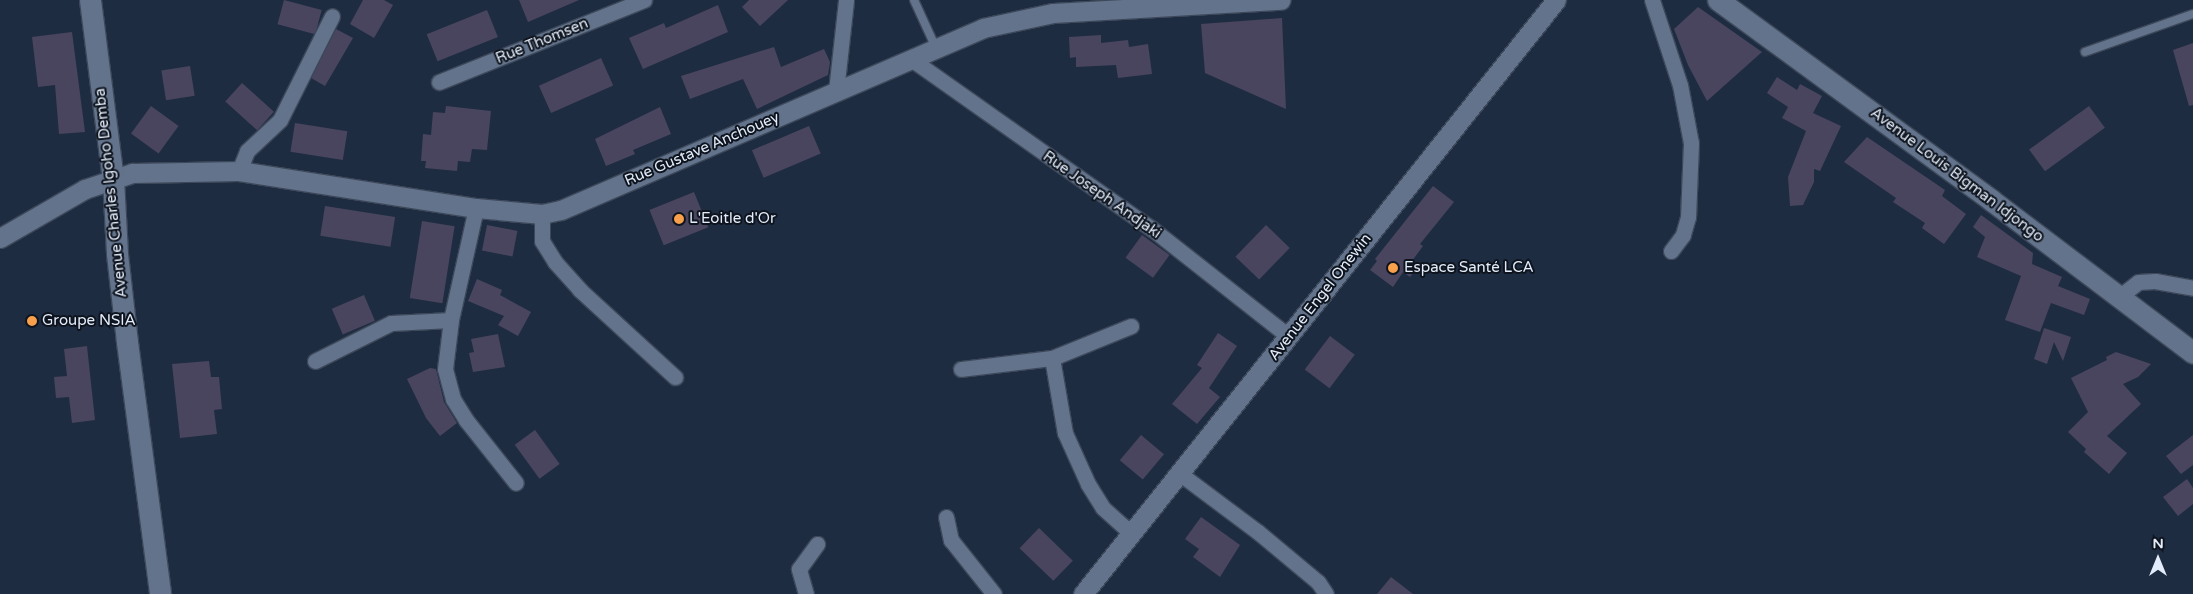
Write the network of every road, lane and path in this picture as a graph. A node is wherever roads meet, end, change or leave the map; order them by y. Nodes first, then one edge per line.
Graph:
1 (90, 0) edge
2 (644, 0) edge
3 (846, 0) edge
4 (914, 0) edge
5 (1281, 0) edge
6 (1556, 0) edge
7 (1652, 0) edge
8 (1718, 0) edge
9 (2193, 14) edge
10 (332, 16) dead end
11 (936, 48) junction
12 (2085, 52) dead end
13 (911, 59) junction
14 (439, 82) dead end
15 (836, 91) junction
16 (239, 171) junction
17 (113, 179) junction
18 (476, 208) junction
19 (542, 214) junction
20 (0, 238) edge
21 (1671, 251) dead end
22 (2193, 288) edge
23 (2119, 297) junction
24 (451, 320) junction
25 (1131, 326) dead end
26 (1288, 336) junction
27 (2193, 354) edge
28 (1052, 358) junction
29 (316, 361) dead end
30 (961, 369) dead end
31 (675, 377) dead end
32 (1179, 473) junction
33 (516, 483) dead end
34 (946, 517) dead end
35 (1131, 533) junction
36 (817, 544) dead end
37 (160, 594) edge
38 (806, 594) edge
39 (994, 594) edge
40 (1083, 594) edge
41 (1326, 594) edge

1 - 17 main road, Avenue Charles Igoho Demba
2 - 14 street, Rue Thomsen
3 - 15 street
4 - 11 lane
5 - 11 street, Rue Gustave Anchouey
6 - 26 street, Avenue Engel Onewin
7 - 21 street
8 - 23 main road, Avenue Louis Bigman Idjongo
9 - 12 lane
10 - 16 street
11 - 13 street, Rue Gustave Anchouey
13 - 15 street, Rue Gustave Anchouey
13 - 26 street, Rue Joseph Andjaki
15 - 19 street, Rue Gustave Anchouey
16 - 17 street, Rue Gustave Anchouey
16 - 18 street, Rue Gustave Anchouey
17 - 20 street
17 - 37 main road, Avenue Charles Igoho Demba
18 - 19 street, Rue Gustave Anchouey
18 - 24 street
19 - 31 street
22 - 23 street
23 - 27 main road, Avenue Louis Bigman Idjongo
24 - 29 street
24 - 33 street
25 - 28 street
26 - 32 street, Avenue Engel Onewin
28 - 30 street
28 - 35 street
32 - 35 street, Avenue Engel Onewin
32 - 41 street
34 - 39 street
35 - 40 street, Avenue Engel Onewin
36 - 38 street

